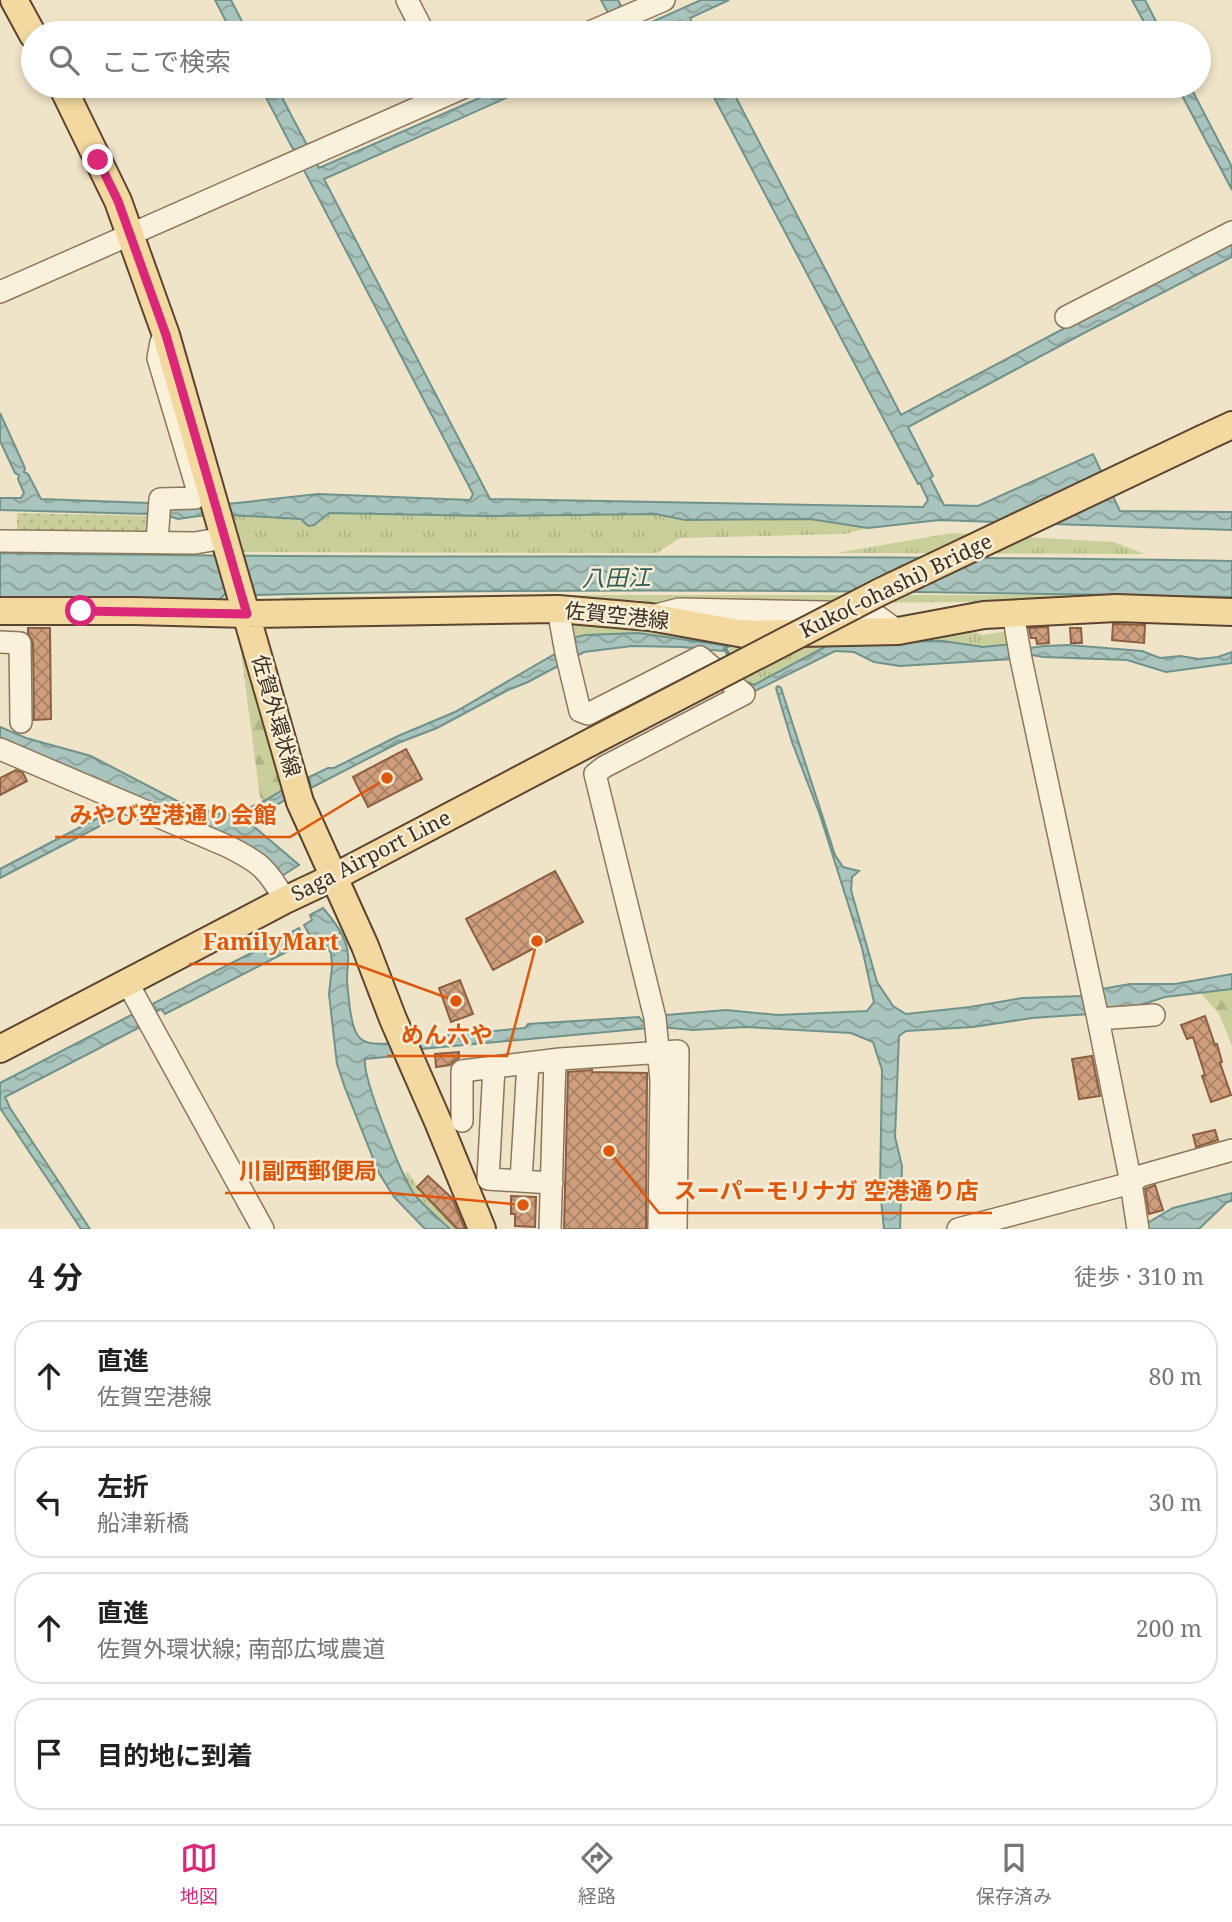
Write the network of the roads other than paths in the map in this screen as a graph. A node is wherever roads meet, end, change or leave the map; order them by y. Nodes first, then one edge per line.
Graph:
1 (14, 0) edge
2 (407, 0) edge
3 (664, 0) edge
4 (25, 21) edge
5 (418, 21) edge
6 (617, 21) edge
7 (68, 98) edge
8 (433, 98) edge
9 (1232, 232) edge
10 (131, 234) junction
11 (0, 292) edge
12 (1066, 317) dead end
13 (166, 335) junction
14 (1232, 425) edge
15 (0, 541) edge
16 (157, 542) junction
17 (223, 543) junction
18 (245, 607) junction
19 (558, 609) junction
20 (0, 611) edge
21 (1013, 612) junction
22 (1232, 612) edge
23 (0, 642) edge
24 (21, 722) dead end
25 (593, 741) joint
26 (0, 750) edge
27 (334, 877) junction
28 (285, 900) junction
29 (127, 982) junction
30 (1154, 1015) dead end
31 (1098, 1019) junction
32 (0, 1049) edge
33 (659, 1052) junction
34 (555, 1060) junction
35 (528, 1063) junction
36 (494, 1067) junction
37 (554, 1115) junction
38 (525, 1117) junction
39 (491, 1119) junction
40 (449, 1128) junction
41 (1232, 1150) edge
42 (522, 1181) junction
43 (552, 1183) junction
44 (1131, 1183) junction
45 (263, 1229) edge
46 (482, 1229) edge
47 (550, 1229) edge
48 (659, 1229) edge
49 (676, 1229) edge
50 (958, 1229) edge
51 (1138, 1229) edge

1 - 4 main road
2 - 5 street
3 - 6 street
7 - 10 main road, 佐賀外環状線
8 - 10 street
9 - 12 street
10 - 11 street
10 - 13 main road, 佐賀外環状線
13 - 16 street
13 - 17 main road, 佐賀外環状線
14 - 25 main road, Kuko(-ohashi) Bridge, bridge
15 - 16 street
16 - 17 street
17 - 18 main road, 佐賀外環状線
18 - 19 main road, 佐賀空港線
18 - 20 main road, 佐賀空港線
18 - 27 main road, 佐賀外環状線
19 - 21 main road, 佐賀空港線
19 - 33 street
21 - 22 main road, 佐賀空港線
21 - 31 street
23 - 24 street
25 - 27 main road, Saga Airport Line
26 - 28 street
27 - 28 main road, Saga Airport Line
27 - 40 main road, 佐賀外環状線
28 - 29 main road, Saga Airport Line
29 - 32 main road, Saga Airport Line
29 - 45 street
30 - 31 street
31 - 44 street
33 - 34 street
33 - 48 street
33 - 49 street
34 - 35 street
34 - 37 street
35 - 36 street
35 - 38 street
36 - 39 street
36 - 40 street
37 - 38 street
37 - 43 street
38 - 39 street
38 - 42 street
39 - 40 street
39 - 42 street
40 - 46 main road, 佐賀外環状線
41 - 44 street
42 - 43 street
43 - 47 street
44 - 50 street
44 - 51 street

